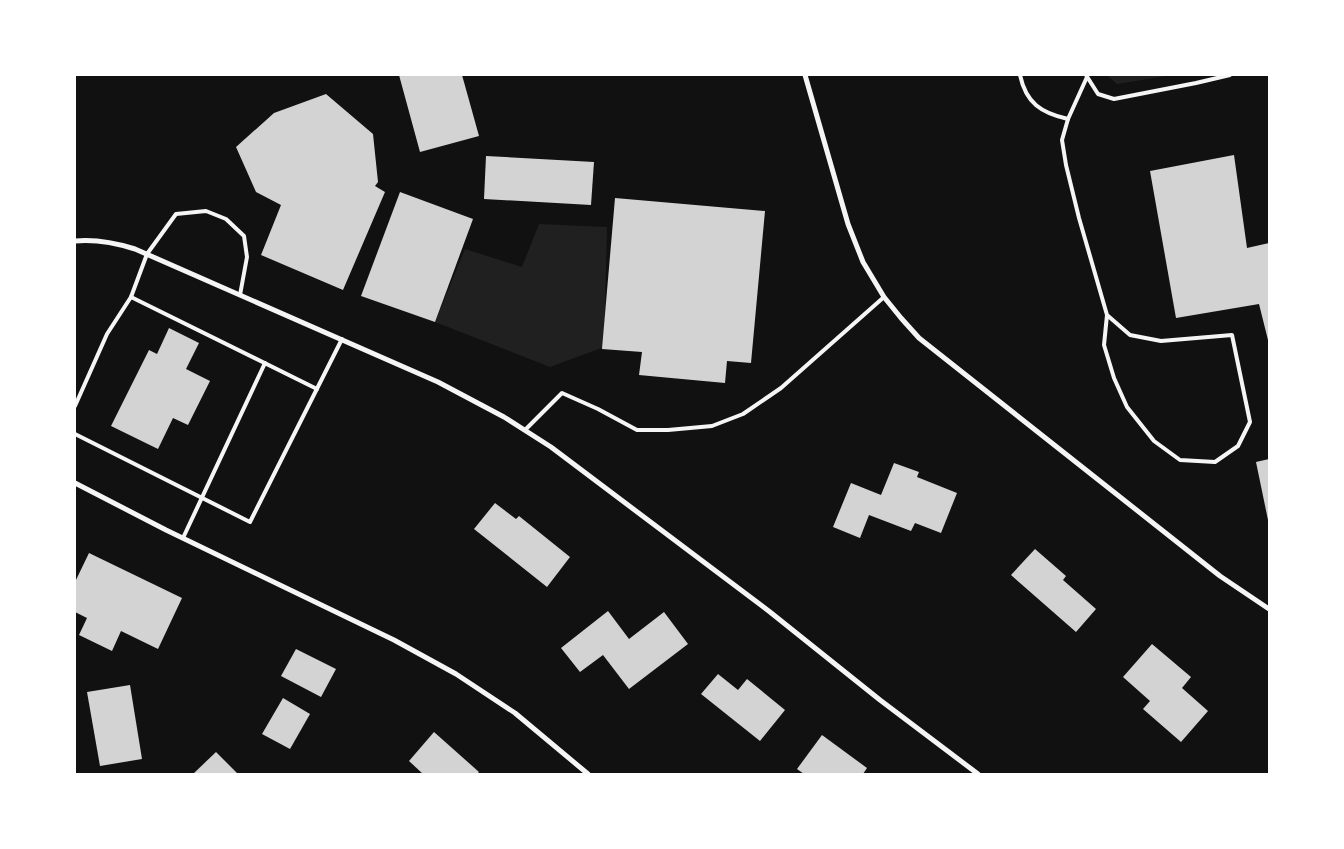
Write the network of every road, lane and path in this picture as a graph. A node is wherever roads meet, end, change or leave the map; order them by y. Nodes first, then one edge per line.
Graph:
1 (805, 75) edge
2 (1020, 75) edge
3 (1230, 75) edge
4 (1086, 76) edge
5 (1068, 119) junction
6 (75, 242) edge
7 (147, 254) junction
8 (240, 295) junction
9 (131, 297) junction
10 (884, 297) junction
11 (1107, 315) junction
12 (342, 339) junction
13 (265, 363) junction
14 (317, 389) junction
15 (75, 406) edge
16 (525, 430) junction
17 (75, 434) edge
18 (75, 483) edge
19 (201, 498) junction
20 (183, 538) junction
21 (1269, 609) edge
22 (588, 774) edge
23 (978, 774) edge

1 - 10 street
2 - 5 lane
3 - 4 lane
4 - 5 lane
5 - 11 lane
6 - 7 street
7 - 8 street
7 - 8 lane
7 - 9 lane
8 - 12 street
9 - 13 lane
9 - 15 lane
10 - 16 lane
10 - 21 street
11 - 11 lane
12 - 14 lane
12 - 16 street
13 - 14 lane
13 - 19 lane
14 - 19 lane
16 - 23 street
17 - 19 lane
18 - 20 street
19 - 20 lane
20 - 22 street

